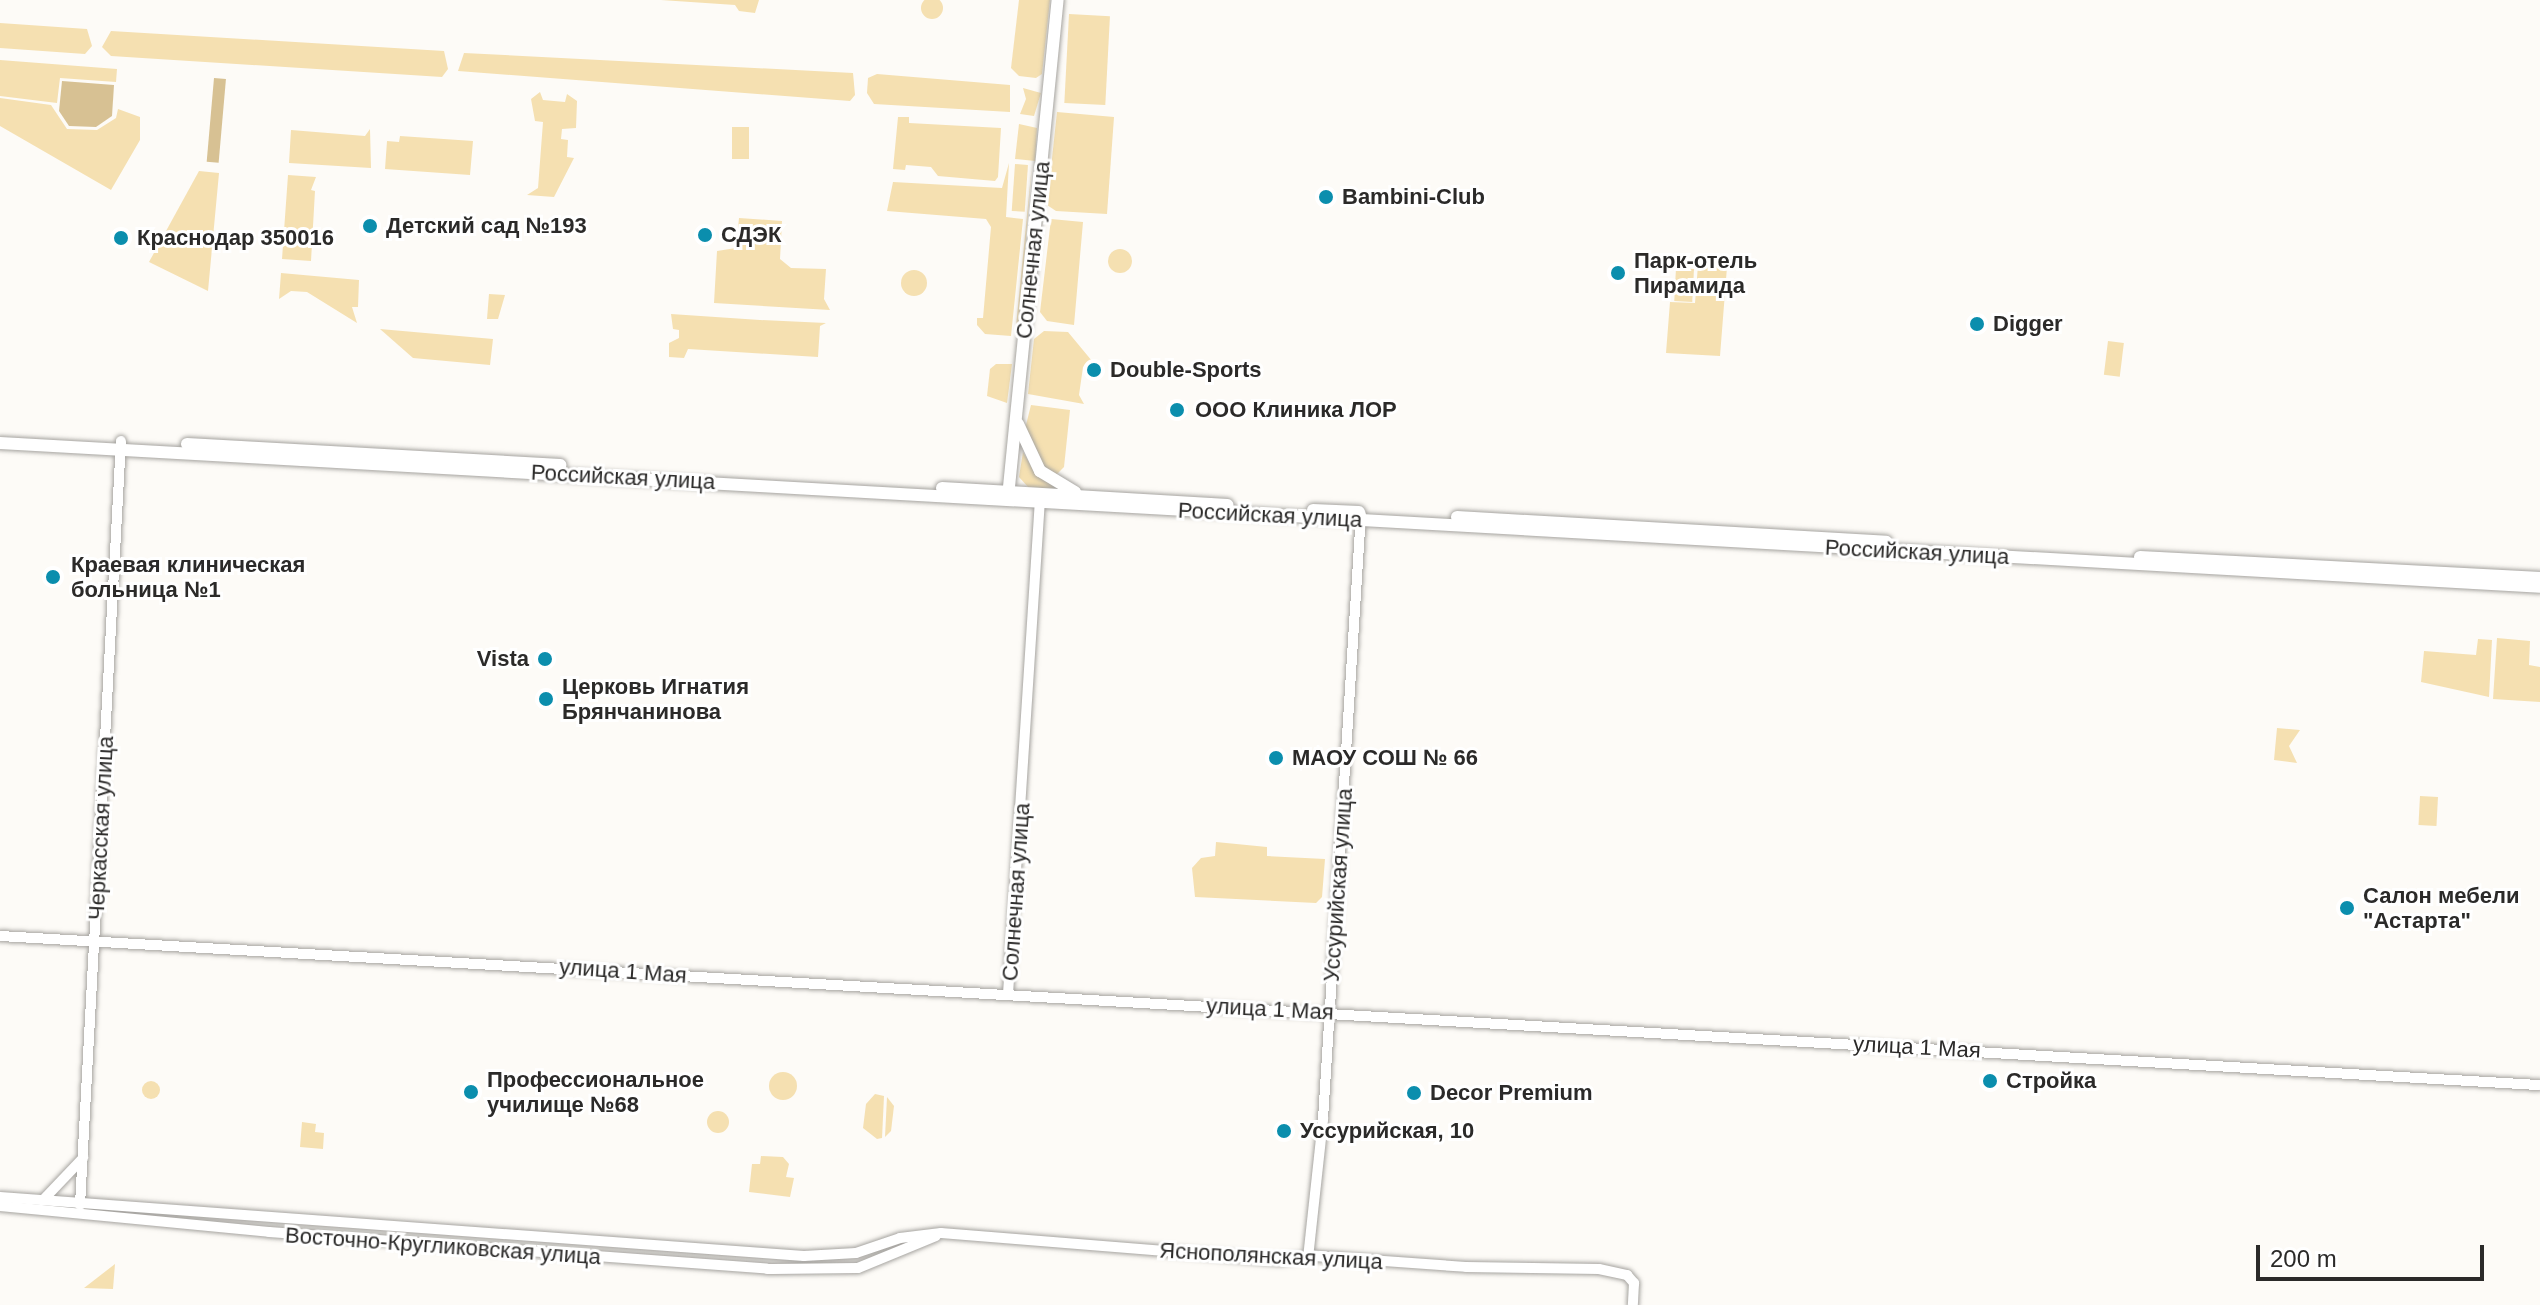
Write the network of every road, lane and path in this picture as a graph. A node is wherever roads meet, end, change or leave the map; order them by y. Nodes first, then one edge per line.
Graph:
1 (1058, 0) edge
2 (1016, 418) junction
3 (0, 435) edge
4 (0, 443) edge
5 (120, 444) junction
6 (1083, 495) junction
7 (1008, 496) junction
8 (1040, 502) junction
9 (1361, 516) junction
10 (2540, 578) edge
11 (2540, 587) edge
12 (0, 936) edge
13 (96, 941) junction
14 (1008, 994) junction
15 (1329, 1012) junction
16 (2540, 1085) edge
17 (83, 1158) junction
18 (0, 1197) edge
19 (44, 1199) junction
20 (80, 1202) junction
21 (0, 1206) edge
22 (79, 1214) junction
23 (941, 1233) junction
24 (804, 1256) junction
25 (1308, 1258) junction
26 (804, 1270) junction
27 (1633, 1305) edge

1 - 2 main road, Солнечная улица
2 - 6 main road
2 - 7 main road, Солнечная улица
3 - 5 main road, Российская улица
4 - 5 main road, Российская улица
5 - 7 main road, Российская улица
5 - 13 street, Черкасская улица
6 - 7 main road, Российская улица
6 - 9 main road, Российская улица
7 - 8 main road, Российская улица
8 - 9 main road, Российская улица
8 - 14 street, Солнечная улица
9 - 10 main road, Российская улица
9 - 11 main road, Российская улица
9 - 15 street, Уссурийская улица
12 - 13 street, улица 1 Мая
13 - 14 street, улица 1 Мая
13 - 17 street, Черкасская улица
14 - 15 street, улица 1 Мая
15 - 16 street, улица 1 Мая
15 - 25 street, Уссурийская улица
17 - 19 street
17 - 20 street, Черкасская улица
18 - 19 street, Восточно-Кругликовская улица
19 - 20 street, Восточно-Кругликовская улица
20 - 22 street, Черкасская улица
20 - 24 street, Восточно-Кругликовская улица
21 - 22 street, Восточно-Кругликовская улица
22 - 26 street, Восточно-Кругликовская улица
23 - 24 street, Восточно-Кругликовская улица
23 - 25 street, Яснополянская улица
23 - 26 street, Восточно-Кругликовская улица
24 - 26 street
25 - 27 street, Яснополянская улица

